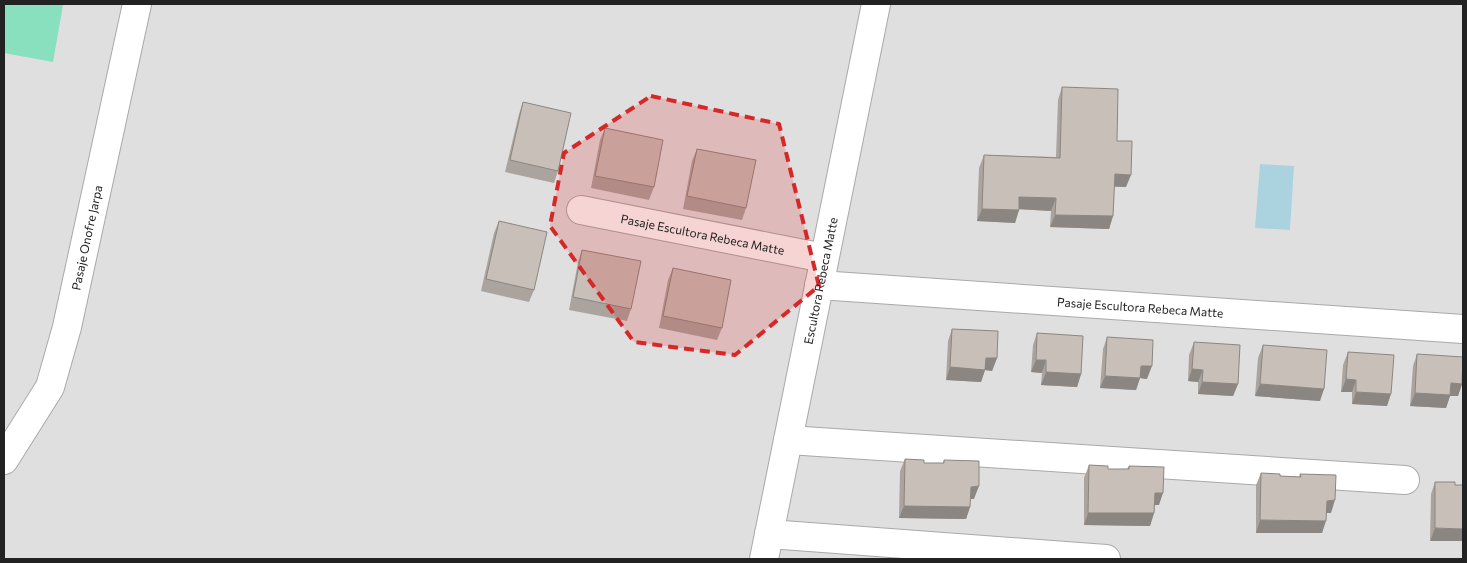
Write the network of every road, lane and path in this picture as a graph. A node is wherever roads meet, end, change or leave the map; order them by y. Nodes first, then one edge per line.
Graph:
1 (137, 4) edge
2 (876, 4) edge
3 (581, 210) dead end
4 (824, 258) junction
5 (820, 285) junction
6 (1463, 329) edge
7 (788, 440) junction
8 (4, 460) edge
9 (1405, 480) dead end
10 (766, 547) edge
11 (1106, 559) edge

1 - 8 street, Pasaje Onofre Jarpa
2 - 4 street, Escultora Rebeca Matte
3 - 4 street, Pasaje Escultora Rebeca Matte
4 - 5 street, Escultora Rebeca Matte
5 - 6 street, Pasaje Escultora Rebeca Matte
5 - 7 street, Escultora Rebeca Matte
7 - 9 street
7 - 10 street, Escultora Rebeca Matte
10 - 11 street

